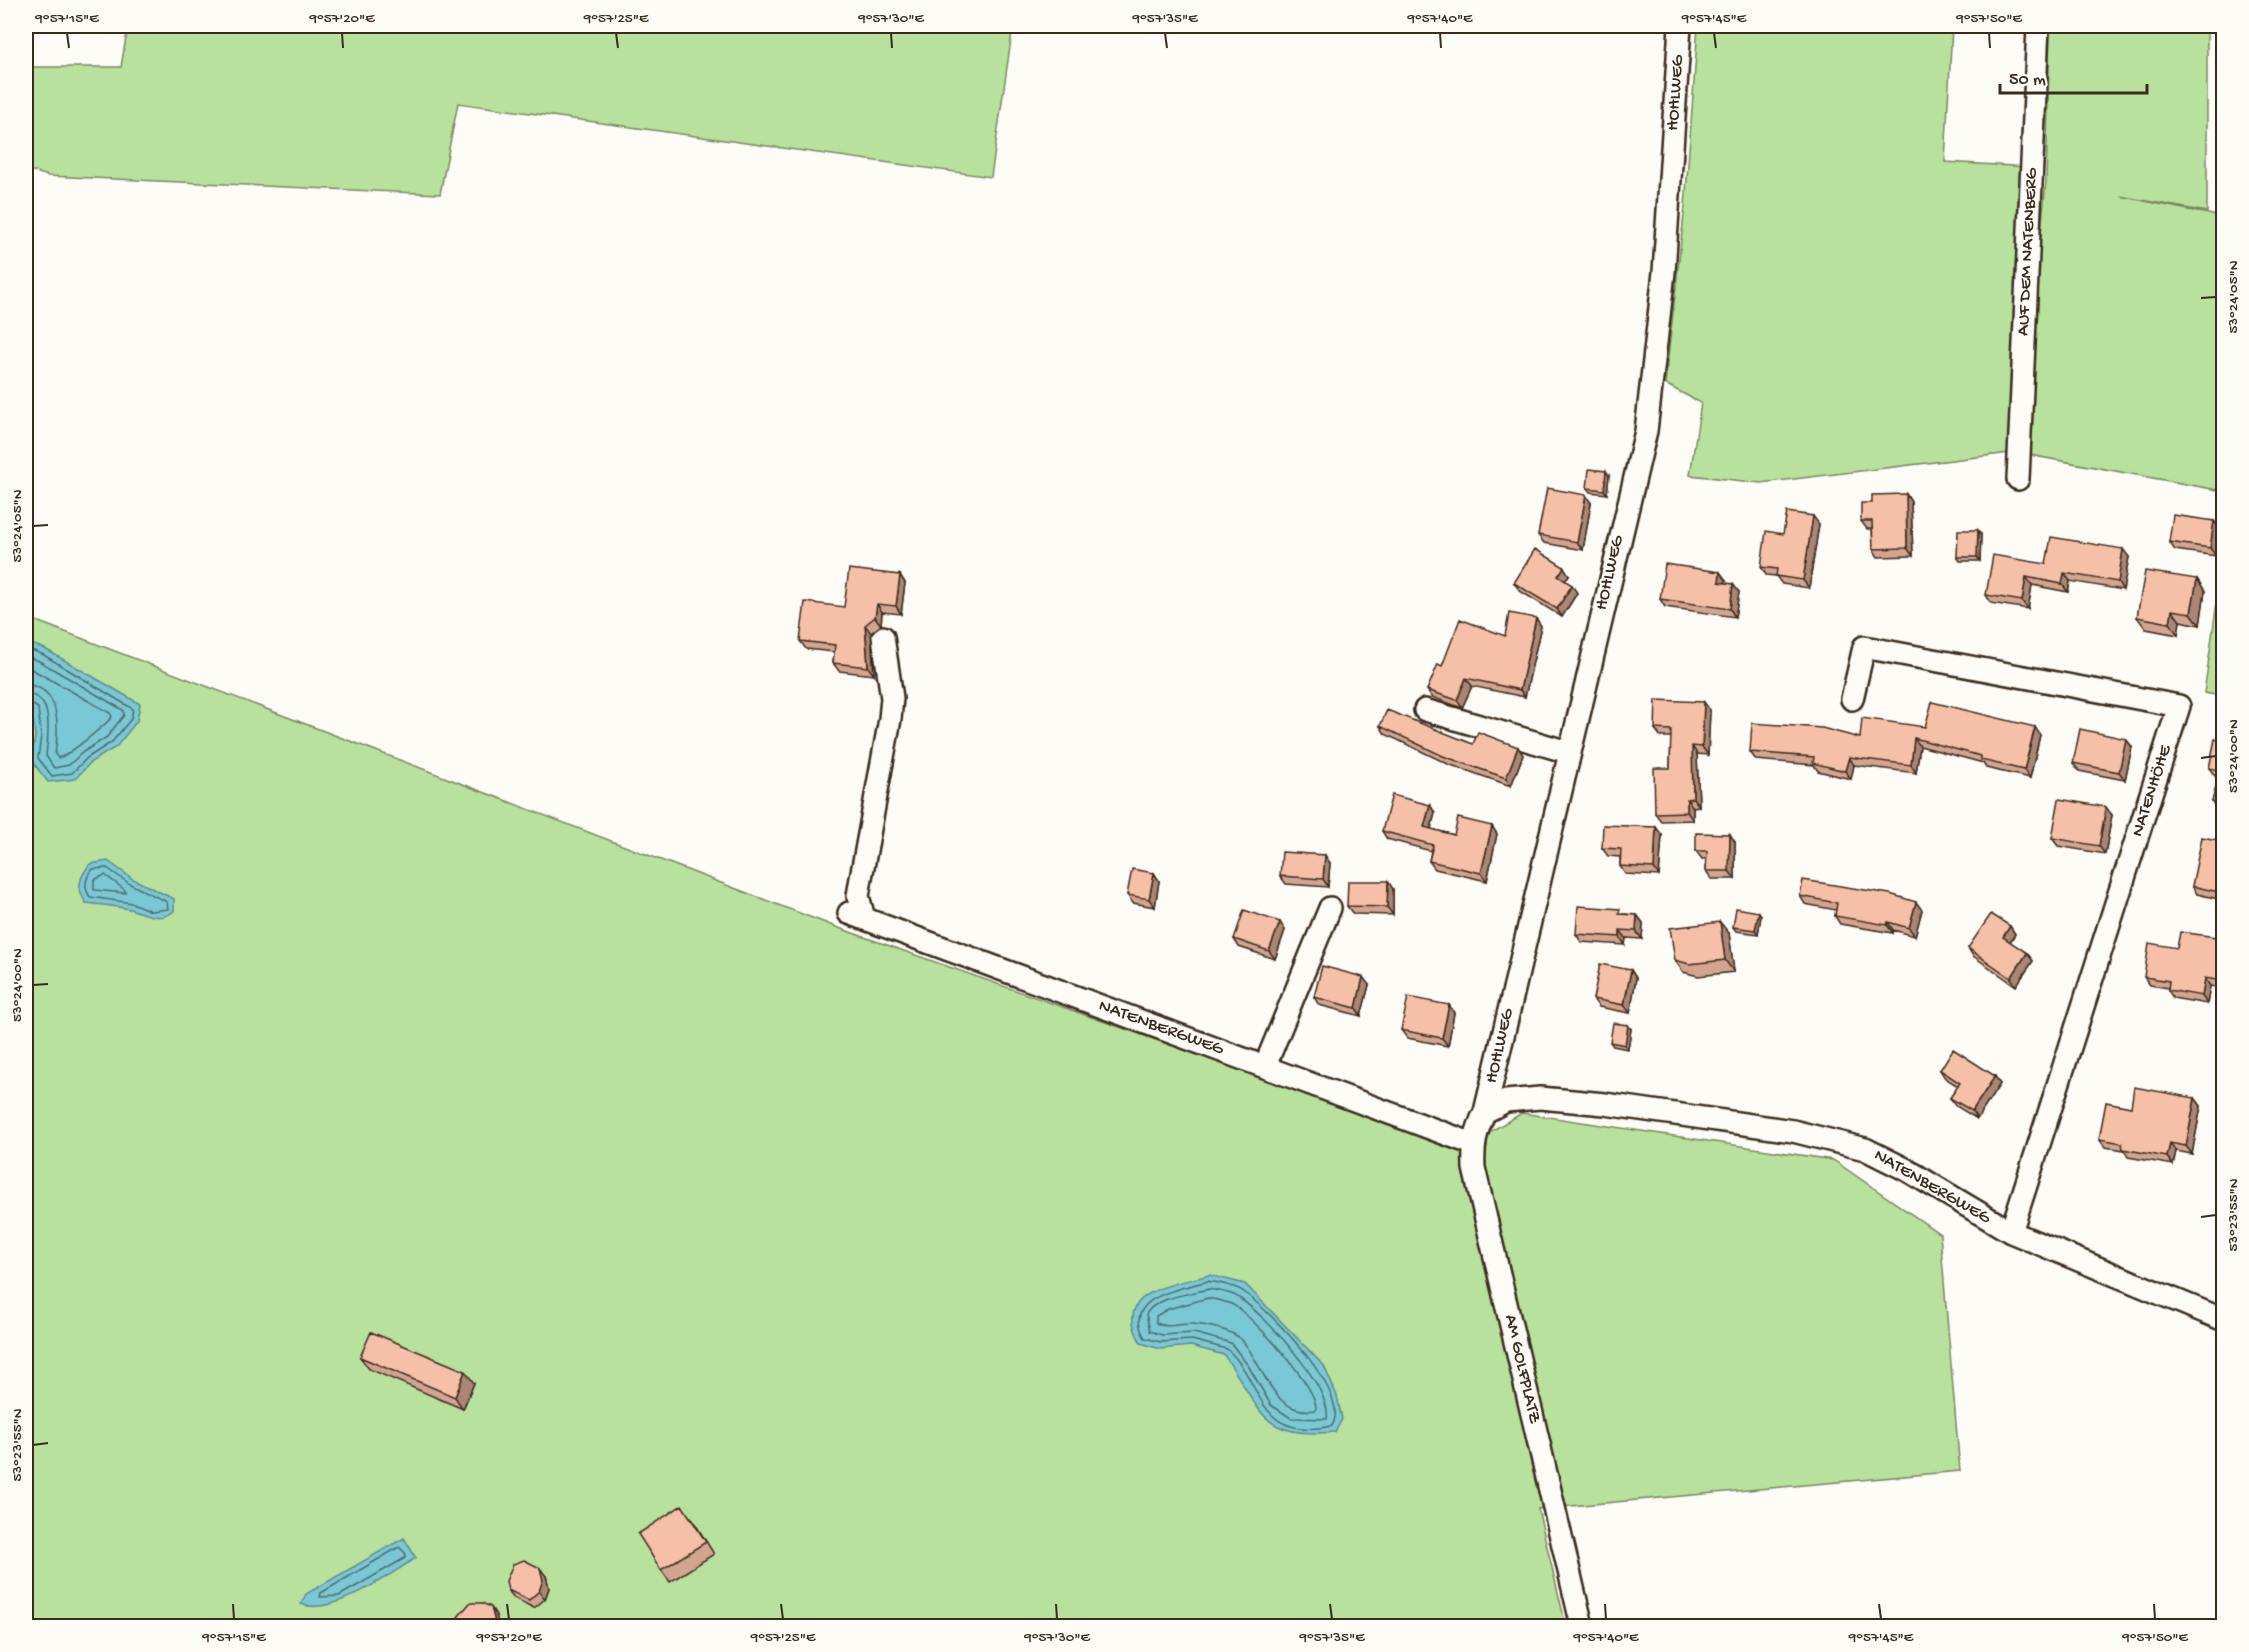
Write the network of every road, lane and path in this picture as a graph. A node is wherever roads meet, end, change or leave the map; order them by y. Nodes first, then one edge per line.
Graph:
1 (1680, 26) edge
2 (2038, 26) edge
3 (2018, 479) dead end
4 (883, 637) dead end
5 (1852, 699) dead end
6 (1425, 710) dead end
7 (1568, 752) junction
8 (1330, 908) dead end
9 (1265, 1066) junction
10 (1485, 1112) junction
11 (1473, 1144) junction
12 (2010, 1232) junction
13 (2223, 1320) edge
14 (1582, 1626) edge

1 - 7 street, HOHLWEG
2 - 3 street, AUF DEM NATENBERG
4 - 9 street, NATENBERGWEG
5 - 12 street, NATENHÖHE
6 - 7 street
7 - 10 street, HOHLWEG
8 - 9 street
9 - 11 street, NATENBERGWEG
10 - 11 street, AM GOLFPLATZ
10 - 12 street, NATENBERGWEG
11 - 14 street, AM GOLFPLATZ
12 - 13 street, NATENBERGWEG

